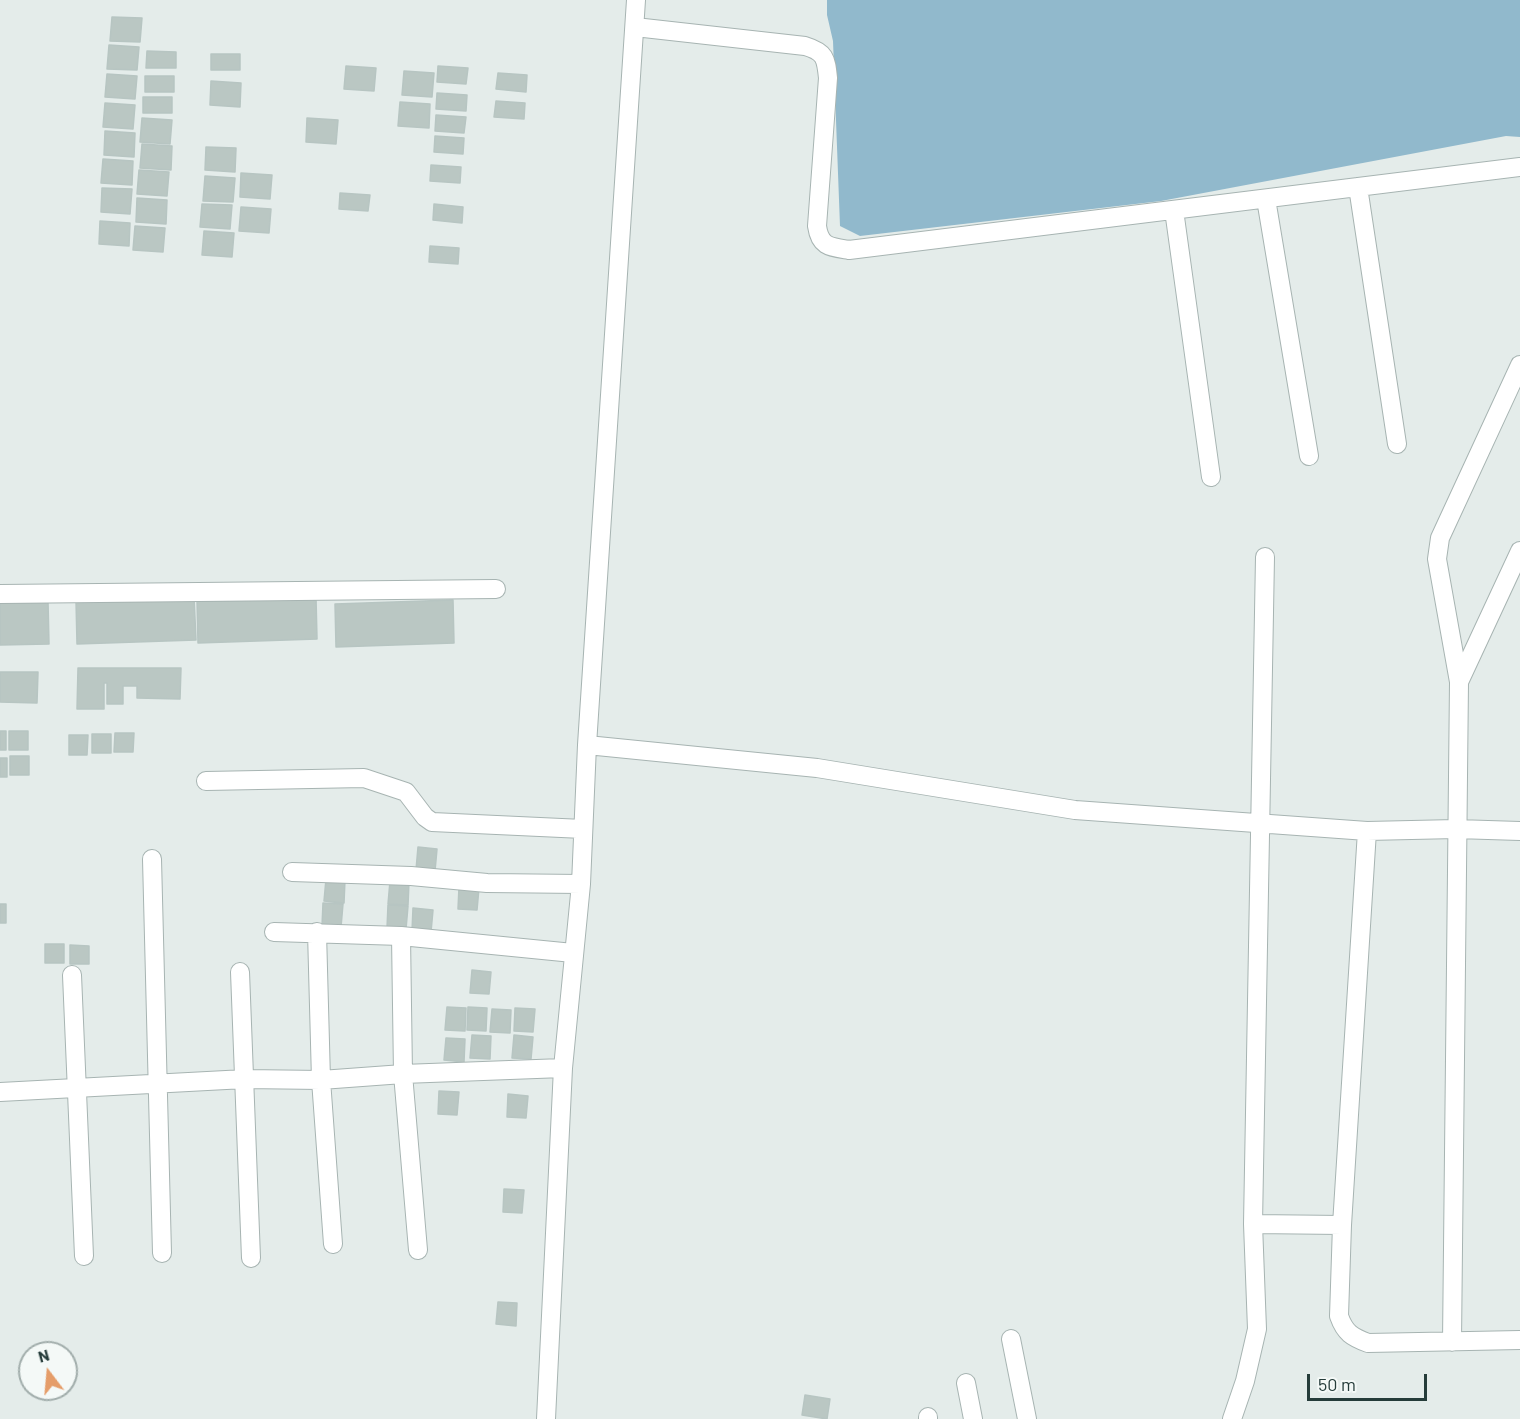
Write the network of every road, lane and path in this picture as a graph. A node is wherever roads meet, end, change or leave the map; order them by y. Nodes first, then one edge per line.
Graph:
1 (636, 0) edge
2 (635, 27) junction
3 (1520, 167) edge
4 (1358, 188) junction
5 (1266, 199) junction
6 (1174, 210) junction
7 (1520, 365) edge
8 (1397, 444) dead end
9 (1309, 456) dead end
10 (1210, 477) dead end
11 (1520, 551) edge
12 (1265, 557) dead end
13 (496, 589) dead end
14 (0, 594) edge
15 (1459, 682) junction
16 (587, 745) junction
17 (206, 781) dead end
18 (1261, 822) junction
19 (1456, 829) junction
20 (583, 830) junction
21 (1367, 831) junction
22 (1520, 831) edge
23 (152, 859) dead end
24 (292, 872) dead end
25 (580, 884) junction
26 (274, 932) dead end
27 (317, 932) junction
28 (401, 936) junction
29 (573, 954) junction
30 (240, 972) dead end
31 (72, 975) dead end
32 (563, 1068) junction
33 (403, 1074) junction
34 (245, 1079) junction
35 (321, 1080) junction
36 (158, 1085) junction
37 (76, 1089) junction
38 (0, 1092) edge
39 (1253, 1224) junction
40 (1342, 1225) junction
41 (333, 1244) dead end
42 (418, 1250) dead end
43 (162, 1253) dead end
44 (84, 1256) dead end
45 (251, 1258) dead end
46 (1011, 1339) dead end
47 (1520, 1340) edge
48 (1452, 1342) junction
49 (966, 1383) dead end
50 (546, 1419) edge
51 (973, 1419) edge
52 (1027, 1419) edge
53 (1232, 1419) edge

1 - 2 street
2 - 6 street
2 - 16 street
3 - 4 street
4 - 5 street
4 - 8 street
5 - 6 street
5 - 9 street
6 - 10 street
7 - 15 street
11 - 15 street
12 - 18 street
13 - 14 street
15 - 19 street
16 - 18 street
16 - 20 street
17 - 20 street
18 - 21 street
18 - 39 street
19 - 21 street
19 - 22 street
19 - 48 street
20 - 25 street
21 - 40 street
23 - 36 street
24 - 25 street
25 - 29 street
26 - 27 street
27 - 28 street
27 - 35 street
28 - 29 street
28 - 33 street
29 - 32 street
30 - 34 street
31 - 37 street
32 - 33 street
32 - 50 street
33 - 35 street
33 - 42 street
34 - 35 street
34 - 36 street
34 - 45 street
35 - 41 street
36 - 37 street
36 - 43 street
37 - 38 street
37 - 44 street
39 - 40 street
39 - 53 street
40 - 48 street
46 - 52 street
47 - 48 street
49 - 51 street

